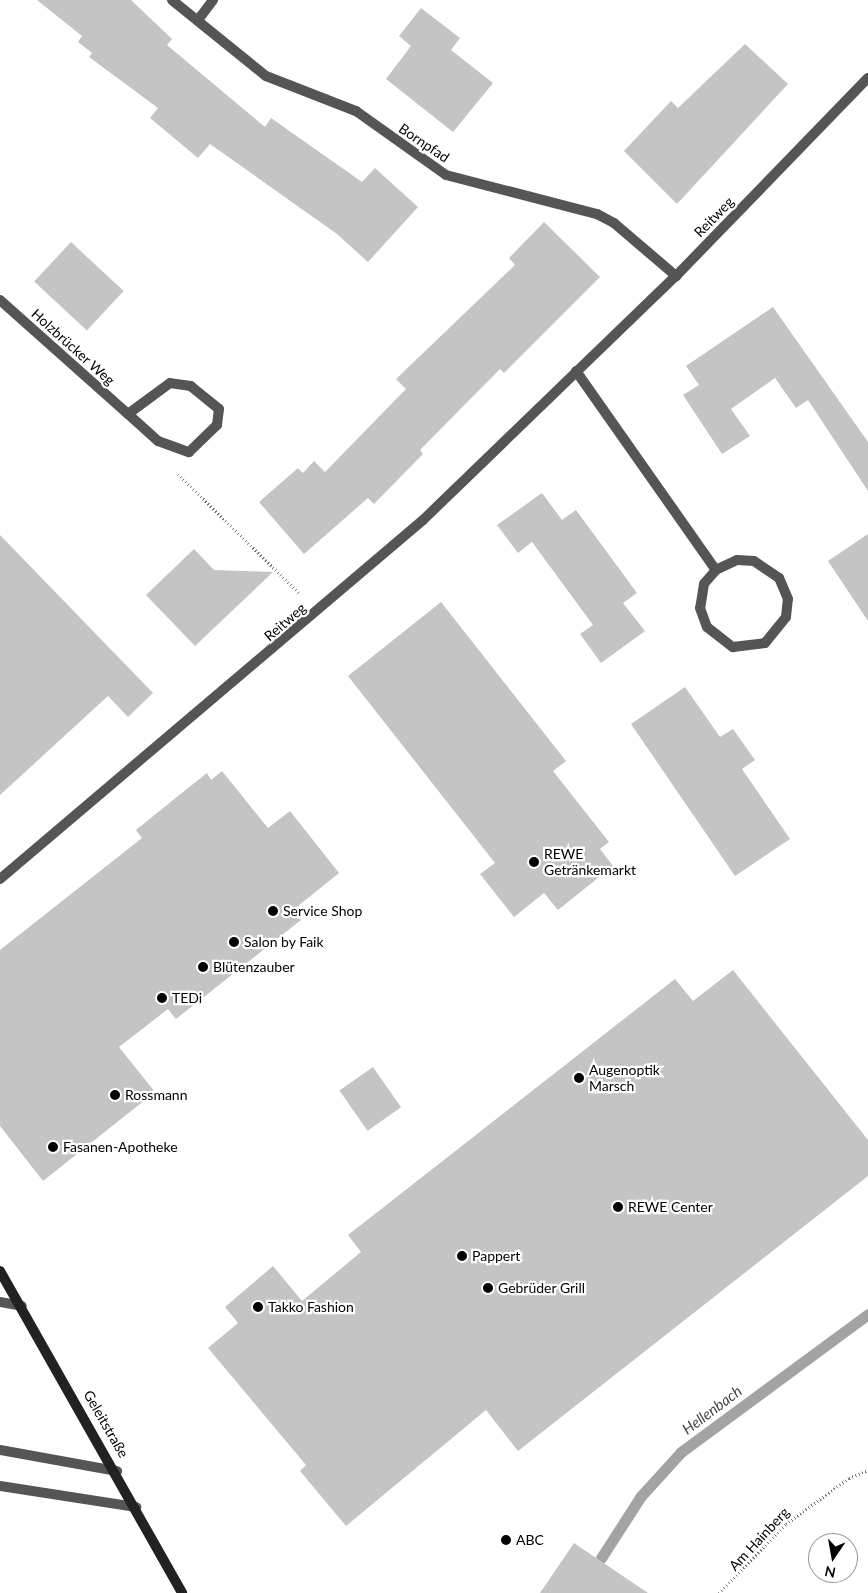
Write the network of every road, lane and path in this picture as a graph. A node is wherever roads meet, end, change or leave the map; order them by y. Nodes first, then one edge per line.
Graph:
1 (172, 0) edge
2 (213, 0) edge
3 (198, 20) junction
4 (868, 78) edge
5 (676, 276) junction
6 (0, 300) edge
7 (576, 371) junction
8 (128, 414) junction
9 (158, 441) junction
10 (716, 570) junction
11 (318, 612) junction
12 (0, 879) edge
13 (0, 1271) edge
14 (0, 1302) edge
15 (22, 1306) junction
16 (0, 1450) edge
17 (868, 1470) edge
18 (117, 1471) junction
19 (0, 1486) edge
20 (136, 1507) junction
21 (182, 1593) edge
22 (719, 1593) edge

1 - 3 street, Bornpfad
2 - 3 street
3 - 5 street, Bornpfad
4 - 5 street, Reitweg
5 - 7 street, Reitweg
6 - 8 street, Holzbrücker Weg
7 - 10 street
7 - 11 street, Reitweg
8 - 9 street, Holzbrücker Weg
8 - 9 street, Holzbrücker Weg
9 - 11 path
10 - 10 street
11 - 12 street, Reitweg
13 - 15 main road, Geleitstraße
14 - 15 street
15 - 18 main road, Geleitstraße
16 - 18 street
17 - 22 path, Am Hainberg
18 - 20 main road, Geleitstraße
19 - 20 street
20 - 21 main road, Geleitstraße

